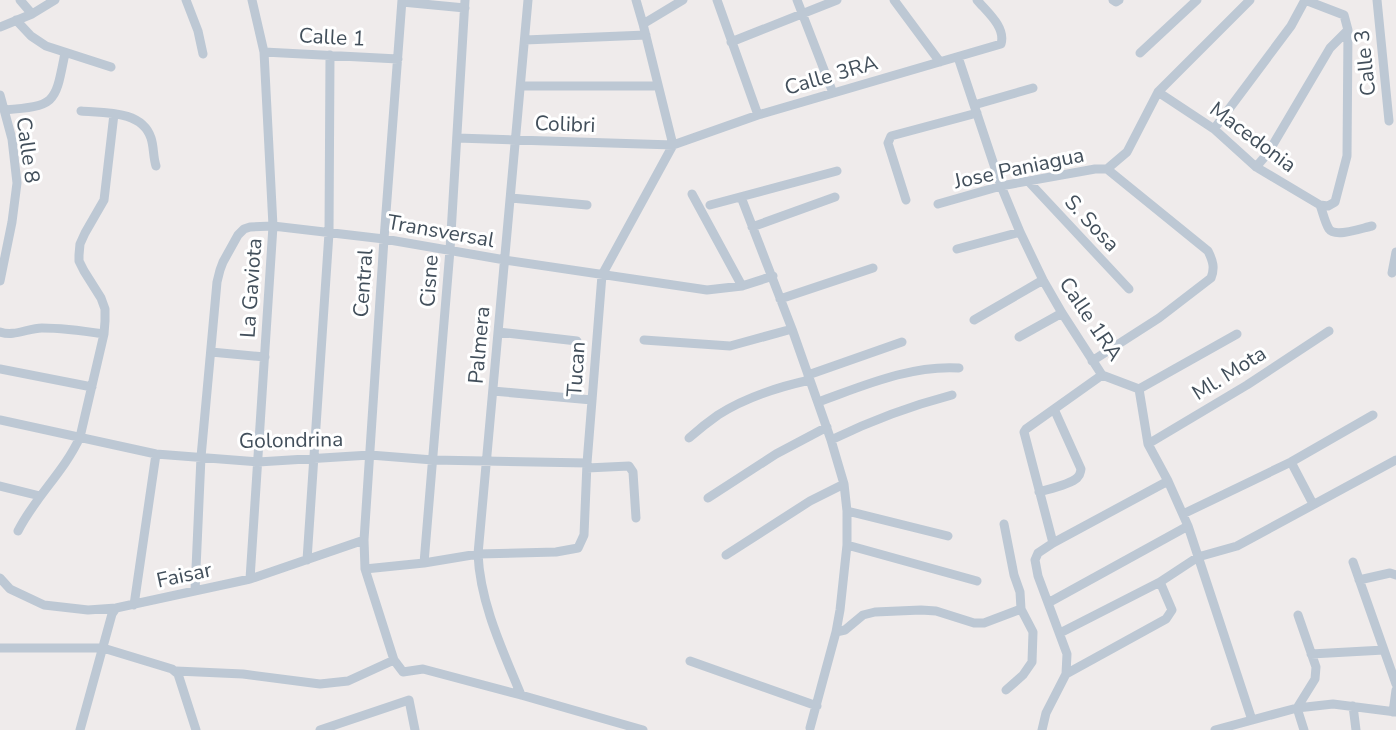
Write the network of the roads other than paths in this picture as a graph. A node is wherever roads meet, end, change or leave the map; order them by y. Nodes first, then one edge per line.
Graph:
1 (20, 0) edge
2 (56, 0) edge
3 (186, 0) edge
4 (252, 0) edge
5 (528, 0) edge
6 (636, 0) edge
7 (683, 0) edge
8 (717, 0) edge
9 (796, 0) edge
10 (837, 0) edge
11 (894, 0) edge
12 (977, 0) edge
13 (1113, 0) edge
14 (1119, 0) edge
15 (1197, 0) edge
16 (1250, 0) edge
17 (1305, 0) edge
18 (1377, 0) edge
19 (402, 1) edge
20 (465, 4) edge
21 (32, 14) junction
22 (803, 14) junction
23 (16, 20) junction
24 (643, 24) junction
25 (0, 27) edge
26 (1348, 30) junction
27 (646, 35) junction
28 (525, 40) junction
29 (731, 42) junction
30 (264, 52) junction
31 (65, 53) junction
32 (1140, 53) dead end
33 (203, 54) dead end
34 (330, 55) junction
35 (958, 57) junction
36 (398, 59) junction
37 (940, 62) junction
38 (111, 67) dead end
39 (521, 86) junction
40 (658, 86) junction
41 (1033, 88) dead end
42 (1158, 92) junction
43 (833, 93) junction
44 (0, 95) edge
45 (975, 109) junction
46 (4, 110) junction
47 (81, 111) dead end
48 (114, 114) junction
49 (758, 115) junction
50 (1389, 121) dead end
51 (1214, 129) junction
52 (457, 138) junction
53 (516, 140) junction
54 (673, 146) junction
55 (156, 166) dead end
56 (1256, 167) junction
57 (1107, 169) junction
58 (837, 171) dead end
59 (1029, 182) junction
60 (1001, 186) junction
61 (692, 194) dead end
62 (741, 197) junction
63 (835, 197) dead end
64 (511, 198) junction
65 (906, 200) dead end
66 (938, 204) dead end
67 (587, 205) dead end
68 (710, 205) dead end
69 (1324, 206) junction
70 (273, 226) junction
71 (1372, 226) dead end
72 (752, 227) junction
73 (1020, 232) junction
74 (330, 233) junction
75 (384, 239) junction
76 (957, 249) dead end
77 (450, 250) junction
78 (1396, 252) edge
79 (505, 260) junction
80 (873, 268) dead end
81 (1392, 273) dead end
82 (602, 275) junction
83 (773, 276) junction
84 (0, 280) edge
85 (1043, 280) junction
86 (742, 286) junction
87 (1129, 289) dead end
88 (780, 299) junction
89 (1062, 313) junction
90 (974, 320) dead end
91 (792, 329) junction
92 (0, 332) edge
93 (498, 332) junction
94 (1329, 332) dead end
95 (104, 334) junction
96 (1237, 334) dead end
97 (1019, 337) dead end
98 (644, 340) dead end
99 (577, 341) dead end
100 (902, 342) dead end
101 (211, 352) junction
102 (265, 357) junction
103 (1092, 361) junction
104 (959, 368) dead end
105 (0, 369) edge
106 (1102, 375) junction
107 (809, 377) junction
108 (92, 387) junction
109 (1139, 389) junction
110 (493, 391) junction
111 (952, 395) dead end
112 (592, 399) junction
113 (818, 402) junction
114 (1054, 409) junction
115 (1373, 415) dead end
116 (0, 420) edge
117 (827, 427) junction
118 (80, 437) junction
119 (689, 438) dead end
120 (831, 440) junction
121 (1148, 444) junction
122 (156, 454) junction
123 (370, 455) junction
124 (201, 458) junction
125 (314, 459) junction
126 (433, 460) junction
127 (487, 460) junction
128 (1396, 460) edge
129 (258, 462) junction
130 (1291, 462) junction
131 (587, 466) junction
132 (1168, 481) junction
133 (844, 484) junction
134 (0, 486) edge
135 (1039, 492) junction
136 (40, 496) junction
137 (708, 498) dead end
138 (1313, 504) junction
139 (847, 511) junction
140 (1183, 514) junction
141 (636, 518) dead end
142 (1004, 524) dead end
143 (1188, 526) junction
144 (18, 531) dead end
145 (948, 536) dead end
146 (364, 540) junction
147 (1053, 543) junction
148 (847, 544) junction
149 (478, 554) junction
150 (726, 555) dead end
151 (1198, 557) junction
152 (307, 560) junction
153 (1353, 562) dead end
154 (424, 563) junction
155 (365, 568) junction
156 (1396, 575) edge
157 (0, 578) edge
158 (250, 579) junction
159 (1359, 580) junction
160 (977, 581) dead end
161 (1161, 582) junction
162 (195, 591) junction
163 (1048, 603) junction
164 (134, 604) junction
165 (116, 608) junction
166 (1021, 609) junction
167 (1298, 615) dead end
168 (836, 632) junction
169 (1060, 633) junction
170 (0, 648) edge
171 (103, 648) junction
172 (1384, 650) junction
173 (1311, 654) junction
174 (394, 660) junction
175 (690, 661) dead end
176 (176, 671) junction
177 (1066, 674) junction
178 (1396, 684) edge
179 (1006, 690) dead end
180 (1396, 690) edge
181 (521, 695) junction
182 (817, 706) junction
183 (1353, 706) junction
184 (1297, 708) junction
185 (1395, 712) edge
186 (1252, 720) junction
187 (810, 728) dead end
188 (80, 730) edge
189 (196, 730) edge
190 (320, 730) edge
191 (415, 730) edge
192 (643, 730) edge
193 (1042, 730) edge
194 (1215, 730) edge
195 (1304, 730) edge
196 (1356, 730) edge

1 - 21 street
2 - 21 street
3 - 33 street
4 - 30 street, La Gaviota
5 - 28 street, Palmera
6 - 24 street
7 - 24 street
8 - 29 street
9 - 22 street
10 - 22 street
11 - 37 street
12 - 35 street, Calle 3RA
13 - 14 street
15 - 32 street
16 - 42 street, Jose Paniagua
17 - 26 street
17 - 51 street
18 - 50 street, Calle 3
19 - 20 street
19 - 36 street, Central
20 - 52 street, Cisne
21 - 23 street
22 - 29 street
22 - 43 street
23 - 25 street
23 - 31 street
24 - 27 street
26 - 56 street
26 - 69 street
27 - 28 street
27 - 40 street
28 - 39 street, Palmera
29 - 49 street
30 - 34 street, Calle 1
30 - 70 street, La Gaviota
31 - 38 street
31 - 46 street
34 - 36 street, Calle 1
34 - 74 street
35 - 37 street, Calle 3RA
35 - 45 street, Calle 1RA
36 - 75 street, Central
37 - 43 street, Calle 3RA
39 - 40 street
39 - 53 street, Palmera
40 - 54 street
41 - 45 street
42 - 51 street, Macedonia
42 - 57 street, Jose Paniagua
43 - 49 street, Calle 3RA
44 - 46 street, Calle 8
45 - 60 street, Calle 1RA
45 - 65 street
46 - 84 street, Calle 8
47 - 48 street
48 - 55 street
48 - 95 street
49 - 54 street, Calle 3RA
51 - 56 street, Macedonia
52 - 53 street, Colibri
52 - 77 street, Cisne
53 - 54 street, Colibri
53 - 64 street, Palmera
54 - 82 street, Tucan
56 - 69 street, Macedonia
57 - 59 street, Jose Paniagua
57 - 103 street, Jose Paniagua
58 - 62 street
59 - 60 street, Jose Paniagua
59 - 87 street, S. Sosa
60 - 66 street, Jose Paniagua
60 - 73 street, Calle 1RA
61 - 86 street
62 - 68 street
62 - 72 street
63 - 72 street
64 - 67 street
64 - 79 street, Palmera
69 - 71 street
70 - 74 street, Transversal
70 - 101 street, Transversal
70 - 102 street, La Gaviota
72 - 83 street
73 - 76 street
73 - 85 street, Calle 1RA
74 - 75 street, Transversal
74 - 125 street
75 - 77 street, Transversal
75 - 123 street, Central
77 - 79 street, Transversal
77 - 126 street, Cisne
78 - 81 street
79 - 82 street, Transversal
79 - 93 street, Palmera
80 - 88 street
82 - 86 street, Transversal
82 - 112 street, Tucan
83 - 86 street, Transversal
83 - 88 street
85 - 89 street, Calle 1RA
85 - 90 street
88 - 91 street
89 - 97 street
89 - 103 street, Calle 1RA
91 - 98 street
91 - 107 street
92 - 95 street
93 - 99 street
93 - 110 street, Palmera
94 - 121 street, Ml. Mota
95 - 108 street
96 - 109 street
100 - 107 street
101 - 102 street
101 - 124 street
102 - 129 street, La Gaviota
103 - 106 street, Calle 1RA
104 - 113 street
105 - 108 street
106 - 109 street, Calle 1RA
106 - 114 street
107 - 113 street
107 - 119 street
108 - 118 street
109 - 121 street
110 - 112 street
110 - 127 street, Palmera
111 - 120 street
112 - 131 street, Tucan
113 - 117 street
114 - 135 street
114 - 135 street
115 - 130 street
116 - 118 street, Golondrina
117 - 120 street
117 - 137 street
118 - 122 street, Golondrina
118 - 136 street
120 - 133 street
121 - 132 street
122 - 124 street, Golondrina
122 - 164 street
123 - 125 street, Golondrina
123 - 126 street, Golondrina
123 - 146 street, Central
124 - 129 street, Golondrina
124 - 162 street
125 - 129 street, Golondrina
125 - 152 street
126 - 127 street, Golondrina
126 - 154 street, Cisne
127 - 131 street, Golondrina
127 - 149 street, Palmera
128 - 138 street
129 - 158 street, La Gaviota
130 - 138 street
130 - 140 street
131 - 141 street, Golondrina
131 - 149 street, Tucan
132 - 140 street
132 - 147 street
133 - 139 street
133 - 150 street
134 - 136 street
135 - 147 street
136 - 144 street
138 - 151 street
139 - 145 street
139 - 148 street
140 - 143 street
142 - 166 street
143 - 151 street
143 - 163 street
146 - 152 street, Faisar
146 - 155 street, Central
147 - 163 street
148 - 160 street
148 - 168 street
149 - 154 street, Tucan
149 - 181 street, Palmera
151 - 161 street
151 - 186 street
152 - 158 street, Faisar
153 - 159 street
154 - 155 street, Tucan
155 - 174 street, Central
156 - 159 street
157 - 165 street, Faisar
158 - 162 street, Faisar
159 - 172 street
161 - 169 street
161 - 177 street
162 - 164 street, Faisar
163 - 169 street
164 - 165 street, Faisar
165 - 171 street
166 - 168 street
166 - 179 street
167 - 173 street
168 - 182 street
169 - 177 street
170 - 171 street
171 - 176 street
171 - 188 street
172 - 173 street
172 - 178 street
173 - 184 street
174 - 176 street
174 - 181 street
175 - 182 street
176 - 189 street
177 - 193 street
180 - 185 street
181 - 192 street
182 - 187 street
183 - 184 street
183 - 185 street
183 - 196 street
184 - 186 street
184 - 195 street
186 - 194 street
190 - 191 street

